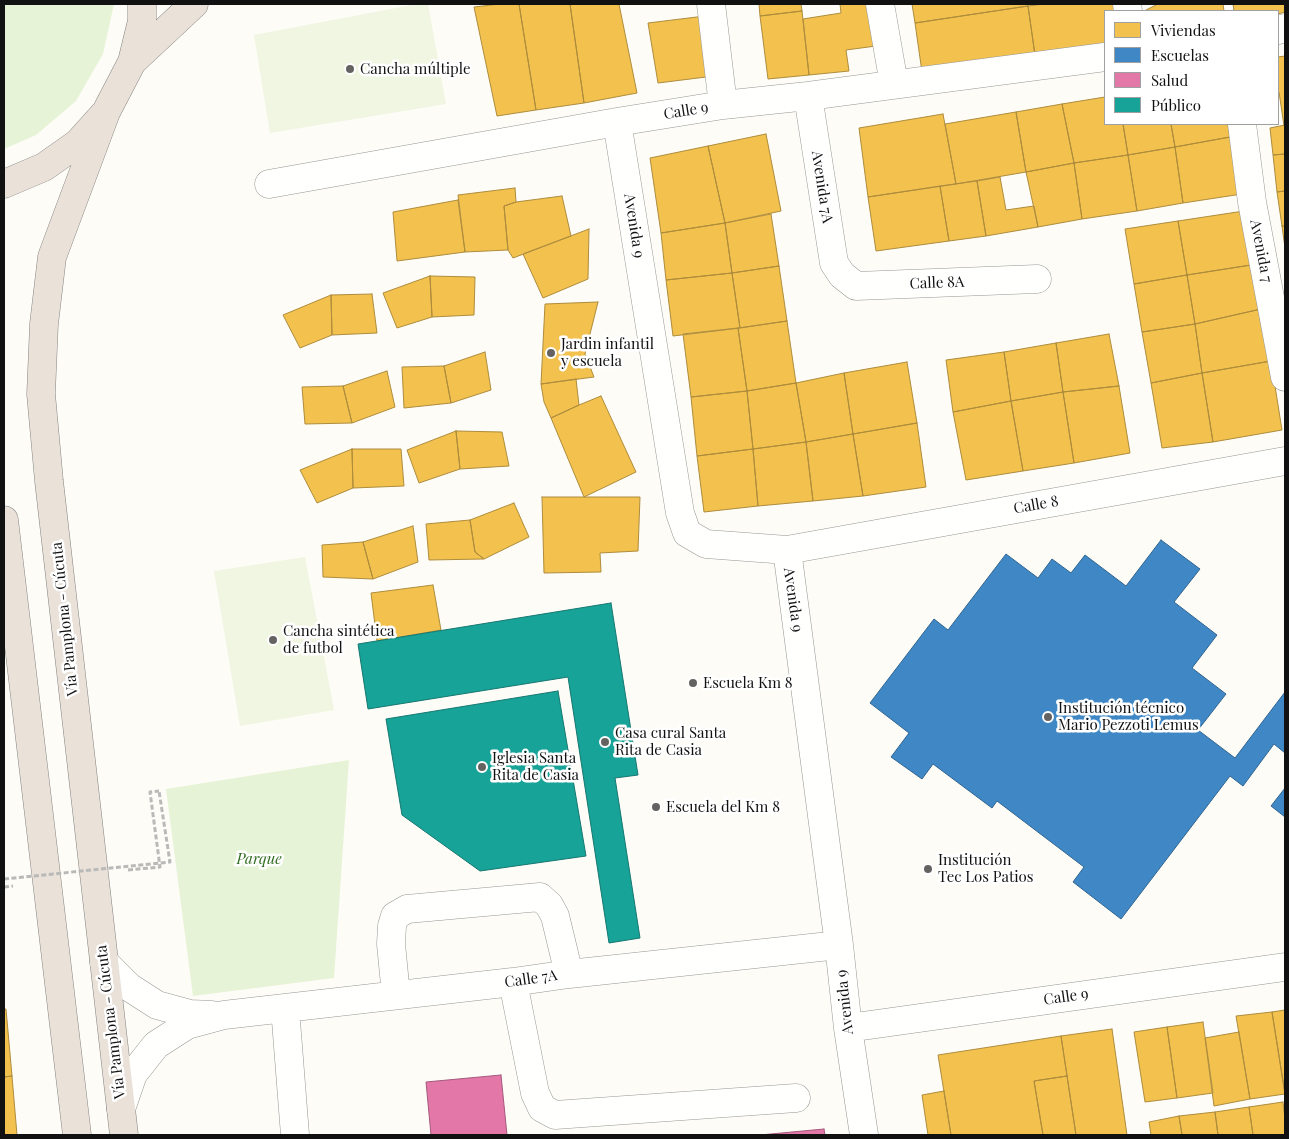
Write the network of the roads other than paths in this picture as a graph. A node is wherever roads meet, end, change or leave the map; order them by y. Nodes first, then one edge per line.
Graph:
1 (142, 4) edge
2 (194, 4) edge
3 (710, 4) edge
4 (880, 4) edge
5 (1104, 57) edge
6 (132, 62) junction
7 (894, 84) junction
8 (808, 96) junction
9 (723, 105) junction
10 (106, 112) junction
11 (617, 122) junction
12 (1242, 125) edge
13 (4, 184) edge
14 (269, 184) dead end
15 (842, 275) joint
16 (1036, 279) dead end
17 (1285, 377) edge
18 (1285, 461) edge
19 (4, 520) edge
20 (787, 550) junction
21 (839, 945) junction
22 (104, 962) junction
23 (1285, 967) edge
24 (569, 974) junction
25 (513, 982) junction
26 (396, 995) junction
27 (285, 1008) junction
28 (224, 1015) junction
29 (848, 1028) junction
30 (796, 1098) dead end
31 (121, 1109) junction
32 (77, 1135) edge
33 (124, 1135) edge
34 (295, 1135) edge
35 (864, 1135) edge

1 - 6 highway
2 - 6 highway
3 - 9 street
4 - 7 street
5 - 7 street, Calle 9
6 - 10 highway
7 - 8 street, Calle 9
8 - 9 street, Calle 9
8 - 15 street, Avenida 7A
9 - 11 street, Calle 9
10 - 13 highway
10 - 22 highway, Vía Pamplona - Cúcuta
11 - 14 street, Calle 9
11 - 20 street, Avenida 9
12 - 17 street, Avenida 7
15 - 16 street, Calle 8A
18 - 20 street, Calle 8
19 - 32 highway
20 - 21 street, Avenida 9
21 - 24 street, Calle 7A
21 - 29 street, Avenida 9
22 - 28 street, Calle 7A
22 - 31 highway, Vía Pamplona - Cúcuta
23 - 29 street, Calle 9
24 - 25 street, Calle 7A
24 - 26 street
25 - 26 street, Calle 7A
25 - 30 street
26 - 27 street, Calle 7A
27 - 28 street, Calle 7A
27 - 34 street
28 - 31 street, Calle 7A
29 - 35 street, Avenida 9
31 - 33 highway, Vía Pamplona - Cúcuta

